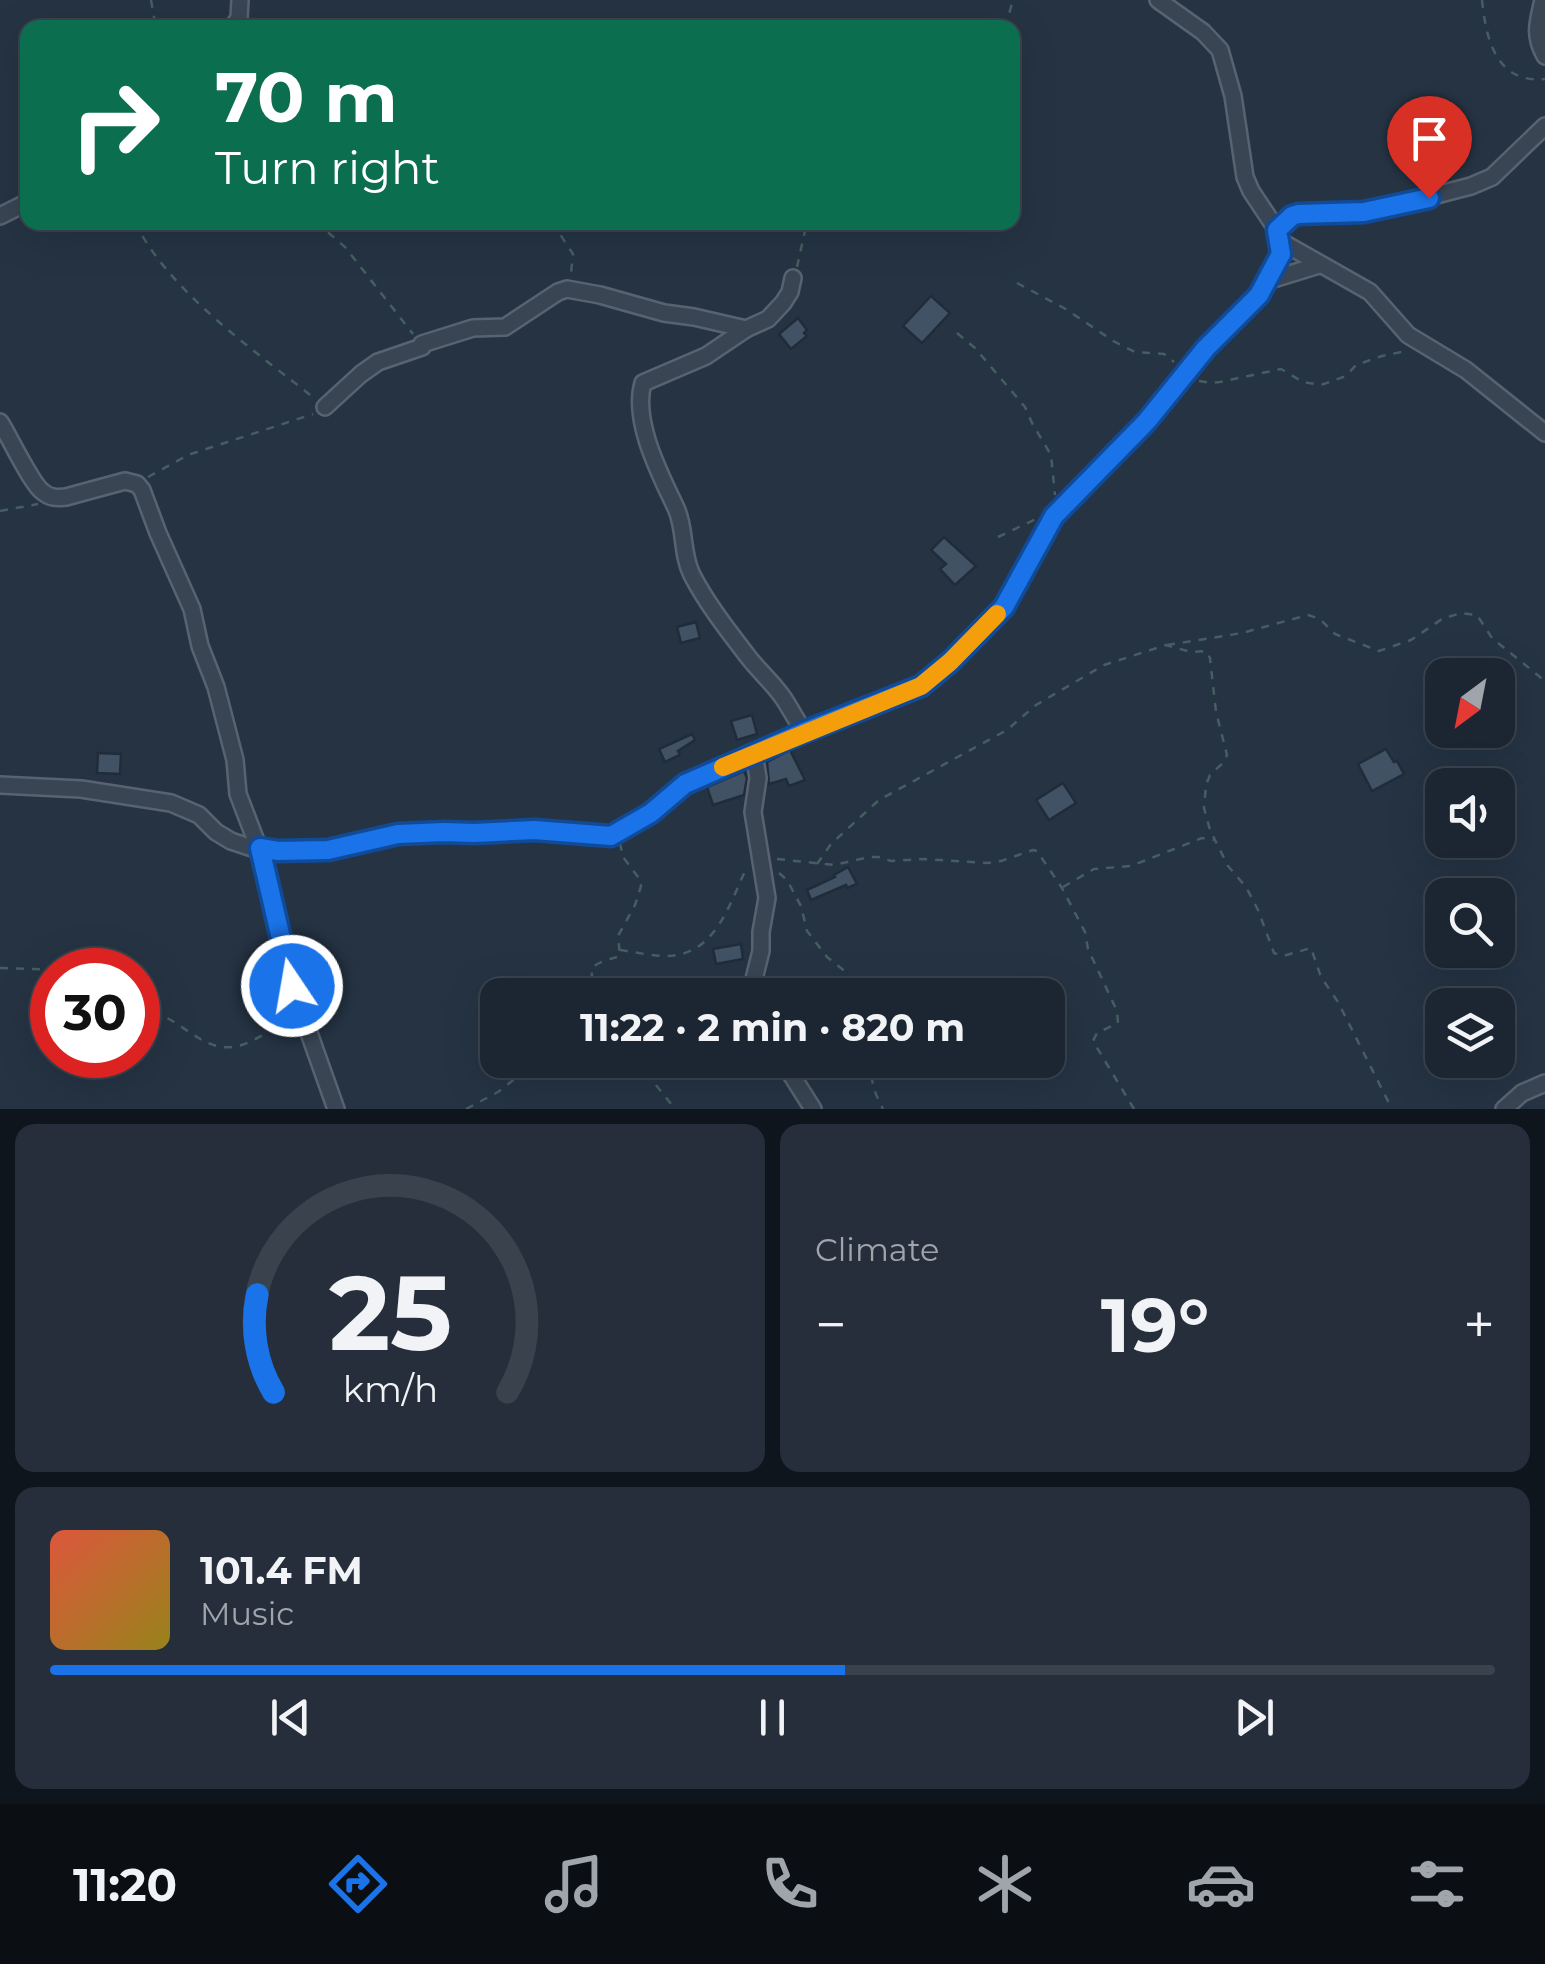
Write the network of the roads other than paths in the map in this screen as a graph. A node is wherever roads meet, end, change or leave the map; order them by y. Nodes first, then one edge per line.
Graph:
1 (1158, 0) edge
2 (1543, 0) edge
3 (1545, 56) edge
4 (1545, 126) edge
5 (1279, 235) junction
6 (1319, 265) junction
7 (794, 278) road end
8 (1267, 281) junction
9 (746, 329) junction
10 (325, 407) road end
11 (0, 422) edge
12 (1545, 434) edge
13 (804, 732) junction
14 (754, 753) junction
15 (0, 784) edge
16 (260, 848) junction
17 (754, 978) edge
18 (792, 1078) edge
19 (1545, 1083) edge
20 (336, 1109) edge
21 (813, 1109) edge
22 (1504, 1109) edge

1 - 5 street
2 - 3 street
4 - 5 street
5 - 6 street
5 - 8 street
6 - 8 street
6 - 12 street
7 - 9 street
8 - 13 street
9 - 10 street
9 - 13 street
11 - 16 street
13 - 14 street
14 - 16 street
14 - 17 street
15 - 16 street
16 - 20 street
18 - 21 street
19 - 22 street

